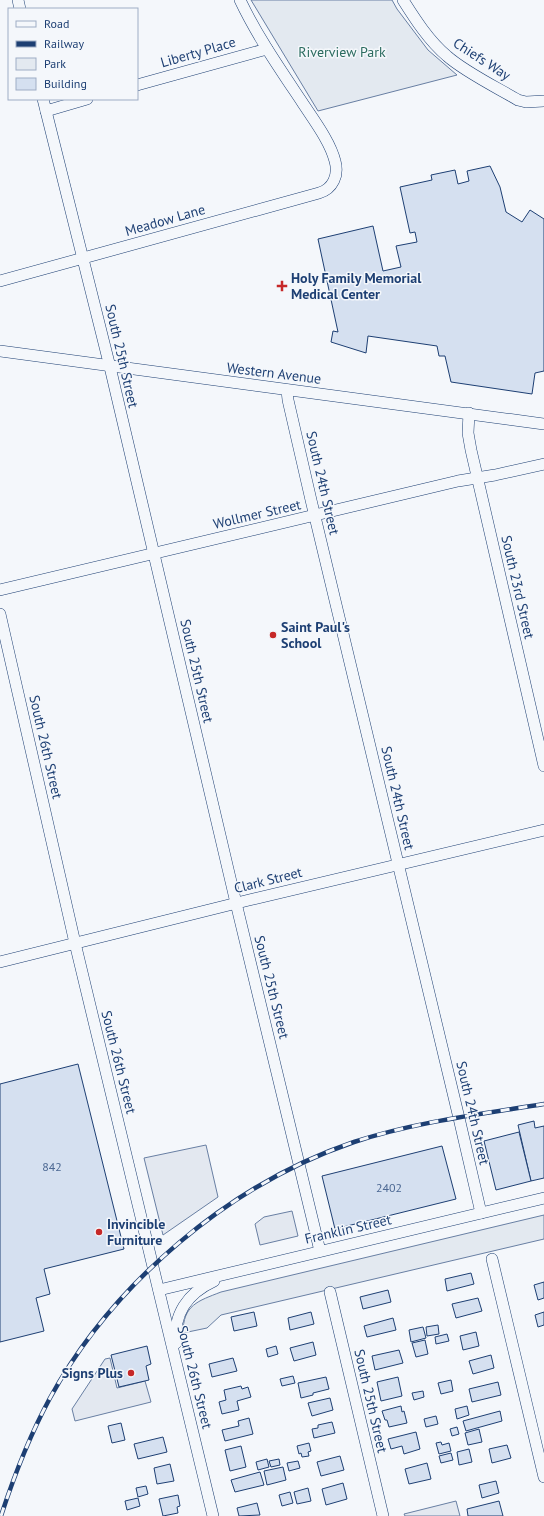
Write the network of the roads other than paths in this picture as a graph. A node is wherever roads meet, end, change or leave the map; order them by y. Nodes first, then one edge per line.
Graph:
1 (240, 0) edge
2 (403, 0) edge
3 (266, 49) junction
4 (138, 85) edge
5 (43, 100) edge
6 (83, 100) edge
7 (544, 101) edge
8 (46, 110) junction
9 (83, 258) junction
10 (0, 281) edge
11 (0, 351) edge
12 (110, 366) junction
13 (287, 390) junction
14 (469, 413) junction
15 (544, 424) edge
16 (544, 464) edge
17 (478, 478) junction
18 (315, 515) junction
19 (154, 554) junction
20 (0, 590) edge
21 (0, 614) edge
22 (544, 766) edge
23 (544, 830) edge
24 (398, 864) junction
25 (236, 903) junction
26 (75, 943) junction
27 (0, 962) edge
28 (544, 1198) edge
29 (481, 1213) junction
30 (320, 1251) junction
31 (492, 1259) dead end
32 (238, 1271) junction
33 (159, 1290) junction
34 (330, 1292) dead end
35 (178, 1372) junction
36 (544, 1477) edge
37 (213, 1516) edge
38 (383, 1516) edge

1 - 3 street
2 - 7 street, Chiefs Way
3 - 4 street, Liberty Place
3 - 9 street, Meadow Lane
5 - 8 street, South 25th Street
6 - 8 street
8 - 9 street, South 25th Street
9 - 10 street, Meadow Lane
9 - 12 street, South 25th Street
11 - 12 street, Western Avenue
12 - 13 street, Western Avenue
12 - 19 street, South 25th Street
13 - 14 street, Western Avenue
13 - 18 street, South 24th Street
14 - 15 street, Western Avenue
14 - 17 street, South 23rd Street
16 - 17 street, Wollmer Street
17 - 18 street, Wollmer Street
17 - 22 street, South 23rd Street
18 - 19 street, Wollmer Street
18 - 24 street, South 24th Street
19 - 20 street, Wollmer Street
19 - 25 street, South 25th Street
21 - 26 street, South 26th Street
23 - 24 street, Clark Street
24 - 25 street, Clark Street
24 - 29 street, South 24th Street
25 - 26 street, Clark Street
25 - 30 street, South 25th Street
26 - 27 street, Clark Street
26 - 33 street, South 26th Street
28 - 29 street, Franklin Street
29 - 30 street, Franklin Street
30 - 32 street, Franklin Street
31 - 36 street
32 - 33 street, Franklin Street
32 - 35 street
33 - 35 street, South 26th Street
34 - 38 street, South 25th Street
35 - 37 street, South 26th Street

